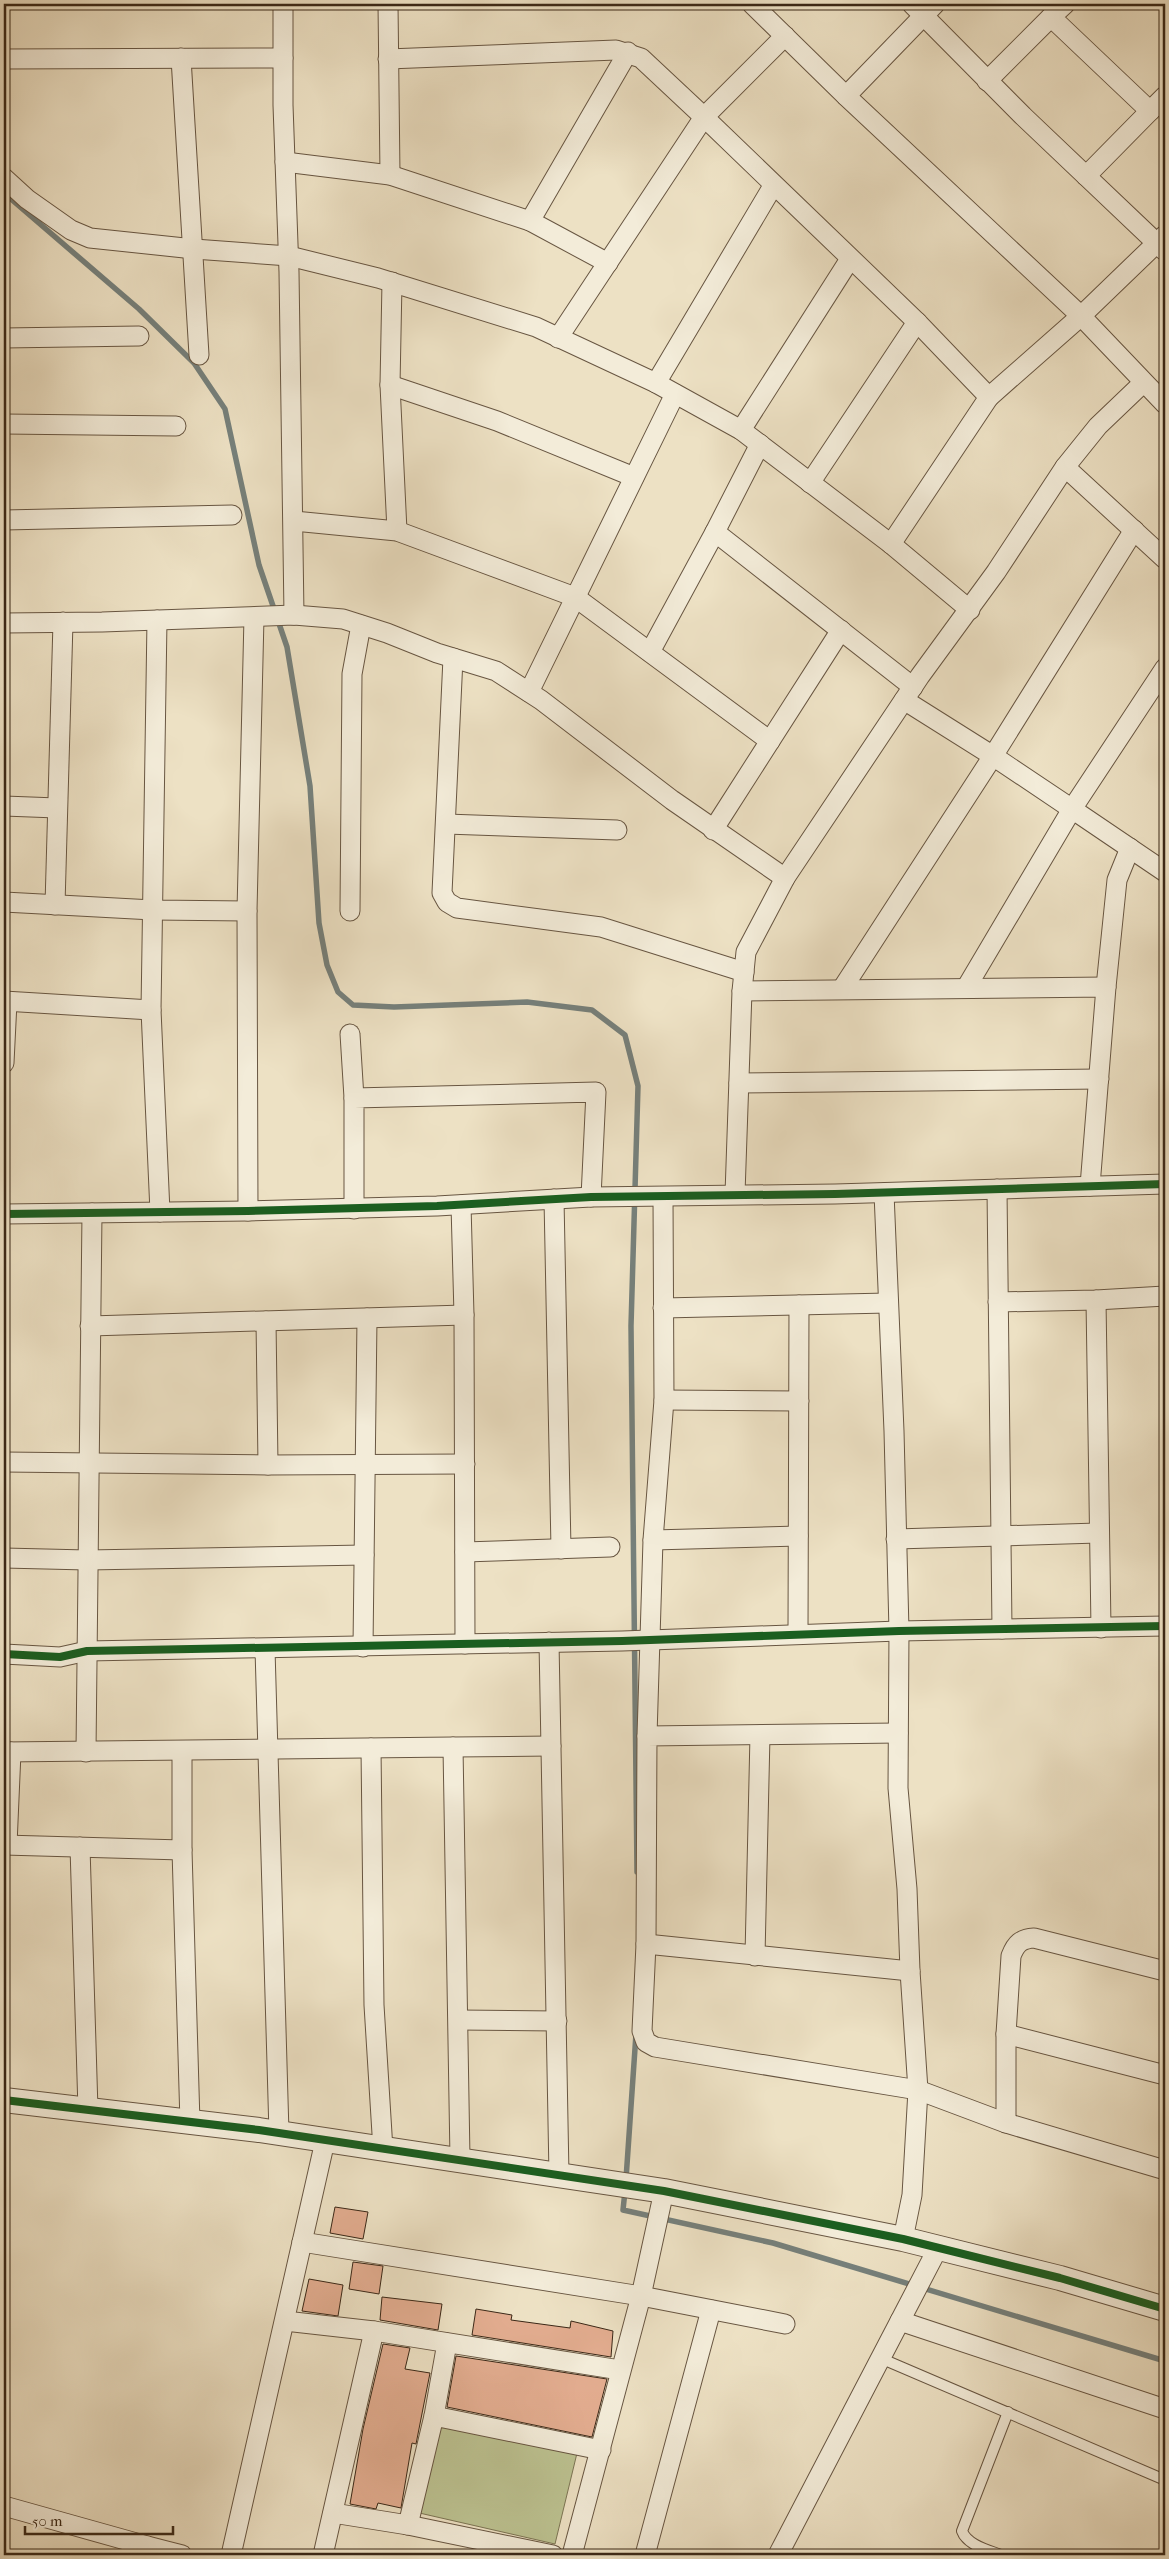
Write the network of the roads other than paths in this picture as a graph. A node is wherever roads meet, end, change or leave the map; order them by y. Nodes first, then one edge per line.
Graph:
1 (283, 4) edge
2 (388, 4) edge
3 (752, 4) edge
4 (1064, 4) edge
5 (924, 8) edge
6 (1051, 17) junction
7 (785, 36) junction
8 (628, 52) junction
9 (181, 58) junction
10 (283, 58) junction
11 (4, 59) edge
12 (388, 59) junction
13 (987, 81) junction
14 (846, 96) junction
15 (1165, 96) edge
16 (1150, 111) junction
17 (704, 117) junction
18 (285, 162) junction
19 (390, 175) junction
20 (1086, 176) junction
21 (4, 178) edge
22 (773, 186) junction
23 (530, 221) junction
24 (1163, 243) edge
25 (194, 249) junction
26 (289, 256) junction
27 (850, 259) junction
28 (608, 263) junction
29 (392, 282) junction
30 (1081, 316) junction
31 (917, 322) junction
32 (139, 336) dead end
33 (4, 338) edge
34 (558, 338) junction
35 (199, 355) dead end
36 (656, 383) junction
37 (1143, 383) junction
38 (390, 386) junction
39 (675, 394) junction
40 (989, 397) junction
41 (1165, 404) edge
42 (4, 424) edge
43 (176, 426) dead end
44 (741, 430) junction
45 (760, 444) junction
46 (1065, 467) junction
47 (634, 478) junction
48 (810, 483) junction
49 (232, 515) dead end
50 (4, 520) edge
51 (294, 521) junction
52 (397, 530) junction
53 (1134, 530) junction
54 (716, 532) junction
55 (891, 544) junction
56 (1165, 559) edge
57 (575, 597) junction
58 (970, 610) junction
59 (289, 616) junction
60 (259, 617) junction
61 (157, 620) junction
62 (64, 622) junction
63 (4, 623) edge
64 (361, 625) junction
65 (841, 630) junction
66 (650, 652) junction
67 (454, 658) junction
68 (1165, 668) edge
69 (529, 692) junction
70 (908, 693) junction
71 (770, 741) junction
72 (993, 756) junction
73 (4, 806) edge
74 (57, 808) junction
75 (1072, 809) junction
76 (446, 824) junction
77 (617, 830) dead end
78 (713, 830) junction
79 (1130, 848) junction
80 (1165, 872) edge
81 (785, 878) junction
82 (4, 902) edge
83 (55, 905) junction
84 (152, 910) junction
85 (247, 911) junction
86 (350, 911) dead end
87 (743, 981) junction
88 (1106, 987) junction
89 (842, 988) junction
90 (966, 988) junction
91 (6, 1002) edge
92 (151, 1010) junction
93 (350, 1034) dead end
94 (4, 1063) edge
95 (1099, 1079) junction
96 (739, 1083) junction
97 (354, 1098) junction
98 (1165, 1184) edge
99 (1090, 1186) junction
100 (997, 1190) junction
101 (884, 1193) junction
102 (735, 1194) junction
103 (654, 1196) junction
104 (591, 1197) junction
105 (554, 1199) junction
106 (461, 1205) junction
107 (354, 1208) junction
108 (160, 1212) junction
109 (248, 1212) junction
110 (4, 1214) edge
111 (92, 1214) junction
112 (1165, 1296) edge
113 (1096, 1300) junction
114 (998, 1302) junction
115 (888, 1303) junction
116 (799, 1305) junction
117 (663, 1308) junction
118 (464, 1315) junction
119 (367, 1318) junction
120 (266, 1321) junction
121 (90, 1326) junction
122 (664, 1400) junction
123 (799, 1401) junction
124 (4, 1462) edge
125 (88, 1463) junction
126 (364, 1464) junction
127 (465, 1464) junction
128 (268, 1465) junction
129 (1098, 1533) junction
130 (798, 1536) junction
131 (1002, 1536) junction
132 (896, 1539) junction
133 (653, 1540) junction
134 (610, 1547) dead end
135 (560, 1549) junction
136 (465, 1552) junction
137 (364, 1555) junction
138 (4, 1558) edge
139 (87, 1560) junction
140 (1165, 1626) edge
141 (1100, 1628) junction
142 (1002, 1629) junction
143 (899, 1630) junction
144 (798, 1634) junction
145 (646, 1640) junction
146 (549, 1642) junction
147 (465, 1644) junction
148 (363, 1647) junction
149 (265, 1649) junction
150 (87, 1652) junction
151 (4, 1654) edge
152 (898, 1733) junction
153 (760, 1734) junction
154 (647, 1736) junction
155 (552, 1746) junction
156 (453, 1747) junction
157 (371, 1748) junction
158 (268, 1749) junction
159 (182, 1751) junction
160 (8, 1752) edge
161 (86, 1752) junction
162 (6, 1845) edge
163 (80, 1846) junction
164 (182, 1850) junction
165 (646, 1944) junction
166 (755, 1956) junction
167 (910, 1970) junction
168 (1165, 1971) edge
169 (459, 2020) junction
170 (557, 2022) junction
171 (1006, 2034) junction
172 (1165, 2075) edge
173 (918, 2090) junction
174 (4, 2100) edge
175 (88, 2110) junction
176 (190, 2123) junction
177 (1006, 2123) junction
178 (279, 2133) junction
179 (325, 2141) junction
180 (383, 2150) junction
181 (460, 2159) junction
182 (1165, 2170) edge
183 (559, 2175) junction
184 (662, 2200) junction
185 (903, 2239) junction
186 (302, 2242) junction
187 (938, 2248) junction
188 (641, 2296) junction
189 (1165, 2309) edge
190 (710, 2310) junction
191 (285, 2321) junction
192 (900, 2321) junction
193 (785, 2324) dead end
194 (374, 2331) junction
195 (447, 2343) junction
196 (880, 2358) junction
197 (620, 2370) junction
198 (1165, 2409) edge
199 (1008, 2412) junction
200 (434, 2416) junction
201 (601, 2450) junction
202 (1165, 2480) edge
203 (4, 2506) edge
204 (333, 2513) junction
205 (408, 2525) junction
206 (146, 2551) edge
207 (182, 2555) edge
208 (231, 2555) edge
209 (323, 2555) edge
210 (553, 2555) edge
211 (572, 2555) edge
212 (645, 2555) edge
213 (778, 2555) edge
214 (1001, 2555) edge

1 - 10 street
2 - 12 street
3 - 7 street
4 - 6 street
5 - 13 street
5 - 14 street
6 - 13 street
6 - 16 street
7 - 14 street
7 - 17 street
8 - 12 street
8 - 17 street
8 - 23 street
9 - 10 street
9 - 11 street
9 - 25 street
10 - 18 street
12 - 19 street
13 - 20 street
14 - 30 street
15 - 16 street
16 - 20 street
17 - 22 street
17 - 28 street
18 - 19 street
18 - 26 street
19 - 23 street
20 - 24 street
21 - 25 street
22 - 27 street
22 - 36 street
23 - 28 street
24 - 30 street
25 - 26 street
25 - 35 street
26 - 29 street
26 - 51 street
27 - 31 street
27 - 44 street
28 - 34 street
29 - 34 street
29 - 38 street
30 - 37 street
30 - 40 street
31 - 40 street
31 - 48 street
32 - 33 street
34 - 36 street
36 - 39 street
37 - 41 street
37 - 46 street
38 - 47 street
38 - 52 street
39 - 44 street
39 - 47 street
40 - 55 street
42 - 43 street
44 - 45 street
45 - 48 street
45 - 54 street
46 - 53 street
46 - 58 street
47 - 57 street
48 - 55 street
49 - 50 street
51 - 52 street
51 - 59 street
52 - 57 street
53 - 56 street
53 - 72 street
54 - 65 street
54 - 66 street
55 - 58 street
57 - 66 street
57 - 69 street
58 - 70 street
59 - 60 street
59 - 64 street
60 - 61 street
60 - 85 street
61 - 62 street
61 - 84 street
62 - 63 street
62 - 74 street
64 - 67 street
64 - 86 street
65 - 70 street
65 - 71 street
66 - 71 street
67 - 69 street
67 - 76 street
68 - 75 street
69 - 78 street
70 - 72 street
70 - 81 street
71 - 78 street
72 - 75 street
72 - 89 street
73 - 74 street
74 - 83 street
75 - 79 street
75 - 90 street
76 - 77 street
76 - 87 street
78 - 81 street
79 - 80 street
79 - 88 street
81 - 87 street
82 - 83 street
83 - 84 street
84 - 85 street
84 - 92 street
85 - 109 street
87 - 89 street
87 - 96 street
88 - 90 street
88 - 95 street
89 - 90 street
91 - 92 street
91 - 94 street
92 - 108 street
93 - 97 street
95 - 96 street
95 - 99 street
96 - 102 street
97 - 104 street
97 - 107 street
98 - 99 street
99 - 100 street
100 - 101 street
100 - 114 street
101 - 102 street
101 - 115 street
102 - 103 street
103 - 104 street
103 - 117 street
104 - 105 street
105 - 106 street
105 - 135 street
106 - 107 street
106 - 118 street
107 - 109 street
108 - 109 street
108 - 111 street
110 - 111 street
111 - 121 street
112 - 113 street
113 - 114 street
113 - 129 street
114 - 131 street
115 - 116 street
115 - 132 street
116 - 117 street
116 - 123 street
117 - 122 street
118 - 119 street
118 - 127 street
119 - 120 street
119 - 126 street
120 - 121 street
120 - 128 street
121 - 125 street
122 - 123 street
122 - 133 street
123 - 130 street
124 - 125 street
125 - 128 street
125 - 139 street
126 - 127 street
126 - 128 street
126 - 137 street
127 - 136 street
129 - 131 street
129 - 141 street
130 - 133 street
130 - 144 street
131 - 132 street
131 - 142 street
132 - 143 street
133 - 145 street
134 - 135 street
135 - 136 street
136 - 147 street
137 - 139 street
137 - 148 street
138 - 139 street
139 - 150 street
140 - 141 street
141 - 142 street
142 - 143 street
143 - 144 street
143 - 152 street
144 - 145 street
145 - 146 street
145 - 154 street
146 - 147 street
146 - 155 street
147 - 148 street
148 - 149 street
149 - 150 street
149 - 158 street
150 - 151 street
150 - 161 street
152 - 153 street
152 - 167 street
153 - 154 street
153 - 166 street
154 - 165 street
155 - 156 street
155 - 170 street
156 - 157 street
156 - 169 street
157 - 158 street
157 - 180 street
158 - 159 street
158 - 178 street
159 - 161 street
159 - 164 street
160 - 161 street
160 - 162 street
162 - 163 street
163 - 164 street
163 - 175 street
164 - 176 street
165 - 166 street
165 - 173 street
166 - 167 street
167 - 173 street
168 - 171 street
169 - 170 street
169 - 181 street
170 - 183 street
171 - 172 street
171 - 177 street
173 - 177 street
173 - 185 street
174 - 175 street
175 - 176 street
176 - 178 street
177 - 182 street
178 - 179 street
179 - 180 street
179 - 186 street
180 - 181 street
181 - 183 street
183 - 184 street
184 - 185 street
184 - 188 street
185 - 187 street
186 - 188 street
186 - 191 street
187 - 189 street
187 - 192 street
188 - 190 street
188 - 197 street
190 - 193 street
190 - 212 street
191 - 194 street
191 - 208 street
192 - 196 street
192 - 198 street
194 - 195 street
194 - 204 street
195 - 197 street
195 - 200 street
196 - 199 lane
196 - 213 street
197 - 201 street
199 - 202 lane
199 - 214 lane
200 - 201 street
200 - 205 street
201 - 211 street
203 - 206 street
204 - 205 street
204 - 209 street
205 - 210 street
206 - 207 street

